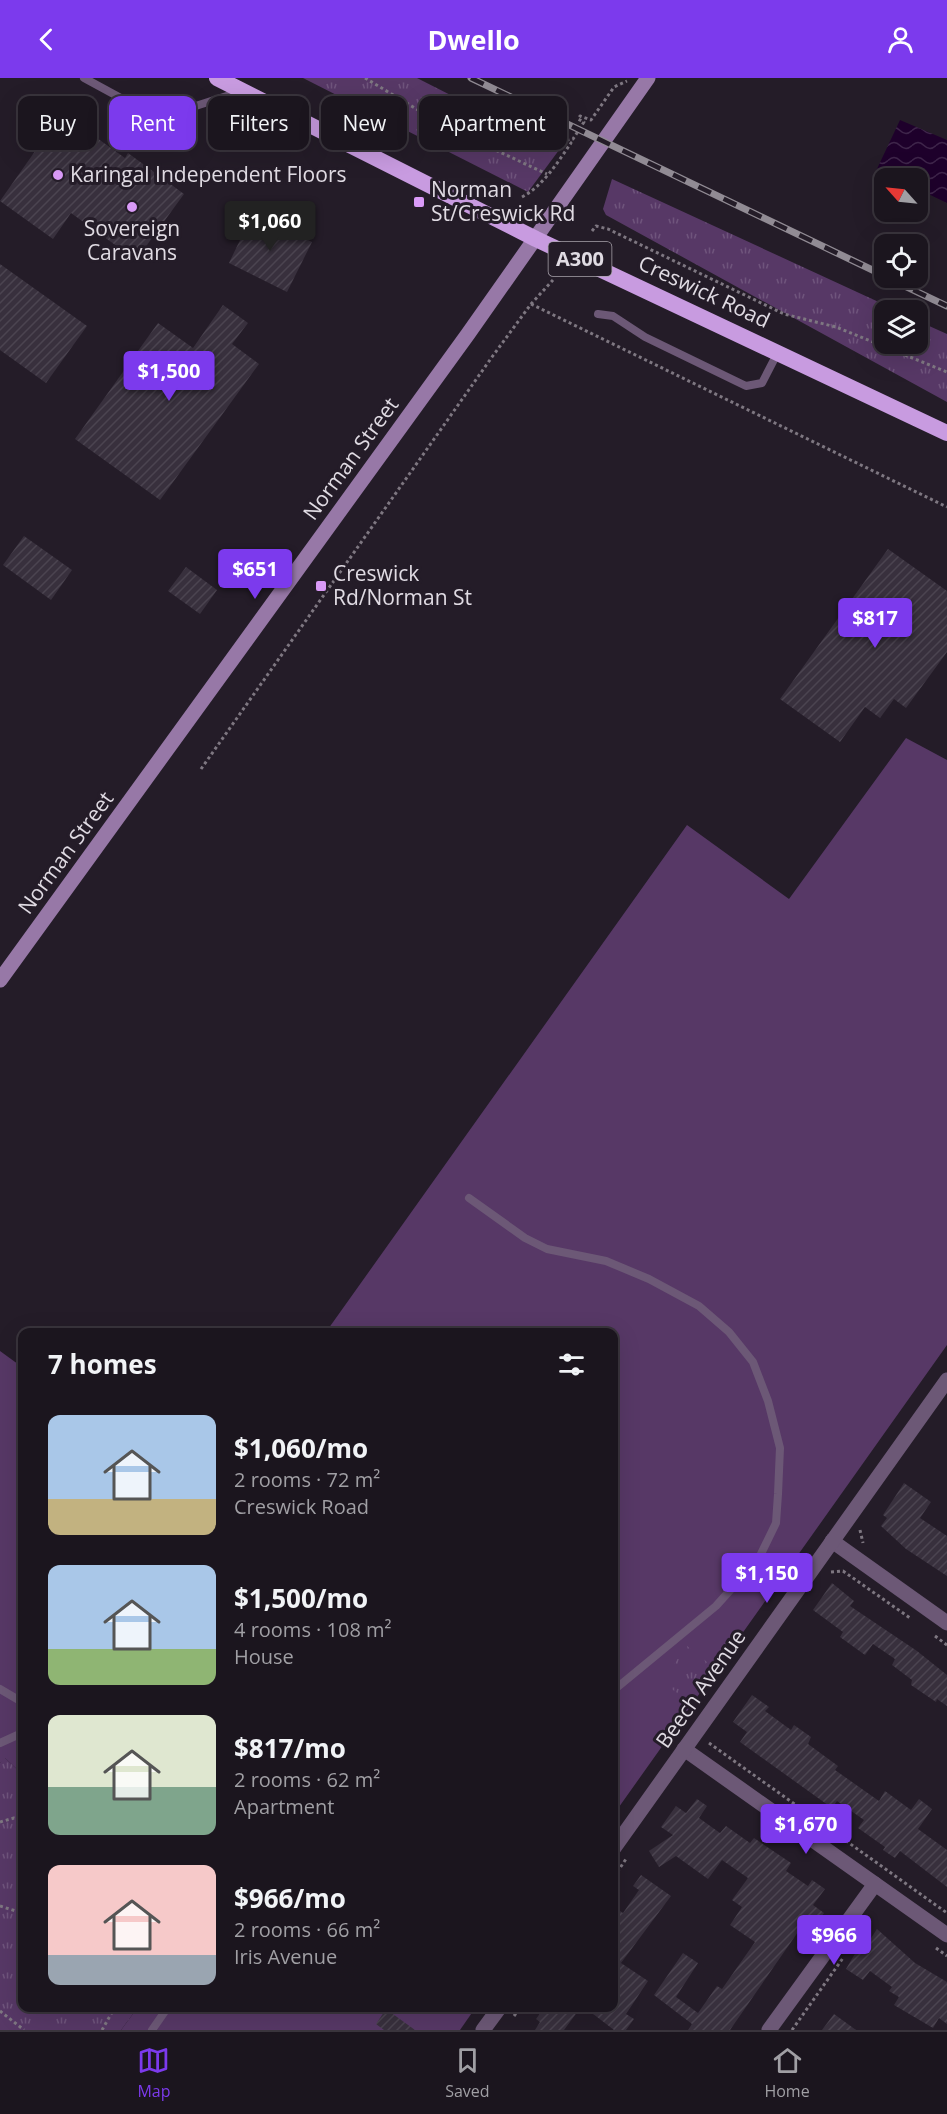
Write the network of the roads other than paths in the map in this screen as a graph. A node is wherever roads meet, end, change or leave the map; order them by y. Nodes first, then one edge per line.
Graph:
1 (84, 78) edge
2 (217, 78) edge
3 (648, 78) edge
4 (242, 91) junction
5 (536, 239) junction
6 (598, 314) dead end
7 (779, 352) junction
8 (947, 433) edge
9 (0, 980) edge
10 (469, 1198) dead end
11 (947, 1380) edge
12 (832, 1541) junction
13 (947, 1623) edge
14 (618, 1687) edge
15 (0, 1689) edge
16 (18, 1700) edge
17 (18, 1735) edge
18 (0, 1743) edge
19 (684, 1749) junction
20 (618, 1842) edge
21 (875, 1884) junction
22 (947, 1935) edge
23 (165, 2012) edge
24 (496, 2012) edge
25 (152, 2030) edge
26 (483, 2030) edge
27 (769, 2030) edge

1 - 4 lane
2 - 4 highway, Creswick Road / A300
3 - 5 main road, Norman Street
4 - 5 highway, Creswick Road / A300
5 - 7 highway, Creswick Road / A300
5 - 9 main road, Norman Street
6 - 7 lane
7 - 8 highway, Creswick Road / A300
10 - 14 lane
11 - 12 street, Beech Avenue
12 - 13 street
12 - 19 street, Beech Avenue
15 - 16 lane
17 - 18 lane
19 - 20 street, Beech Avenue
19 - 21 street
21 - 22 street
21 - 27 street
23 - 25 lane
24 - 26 street

